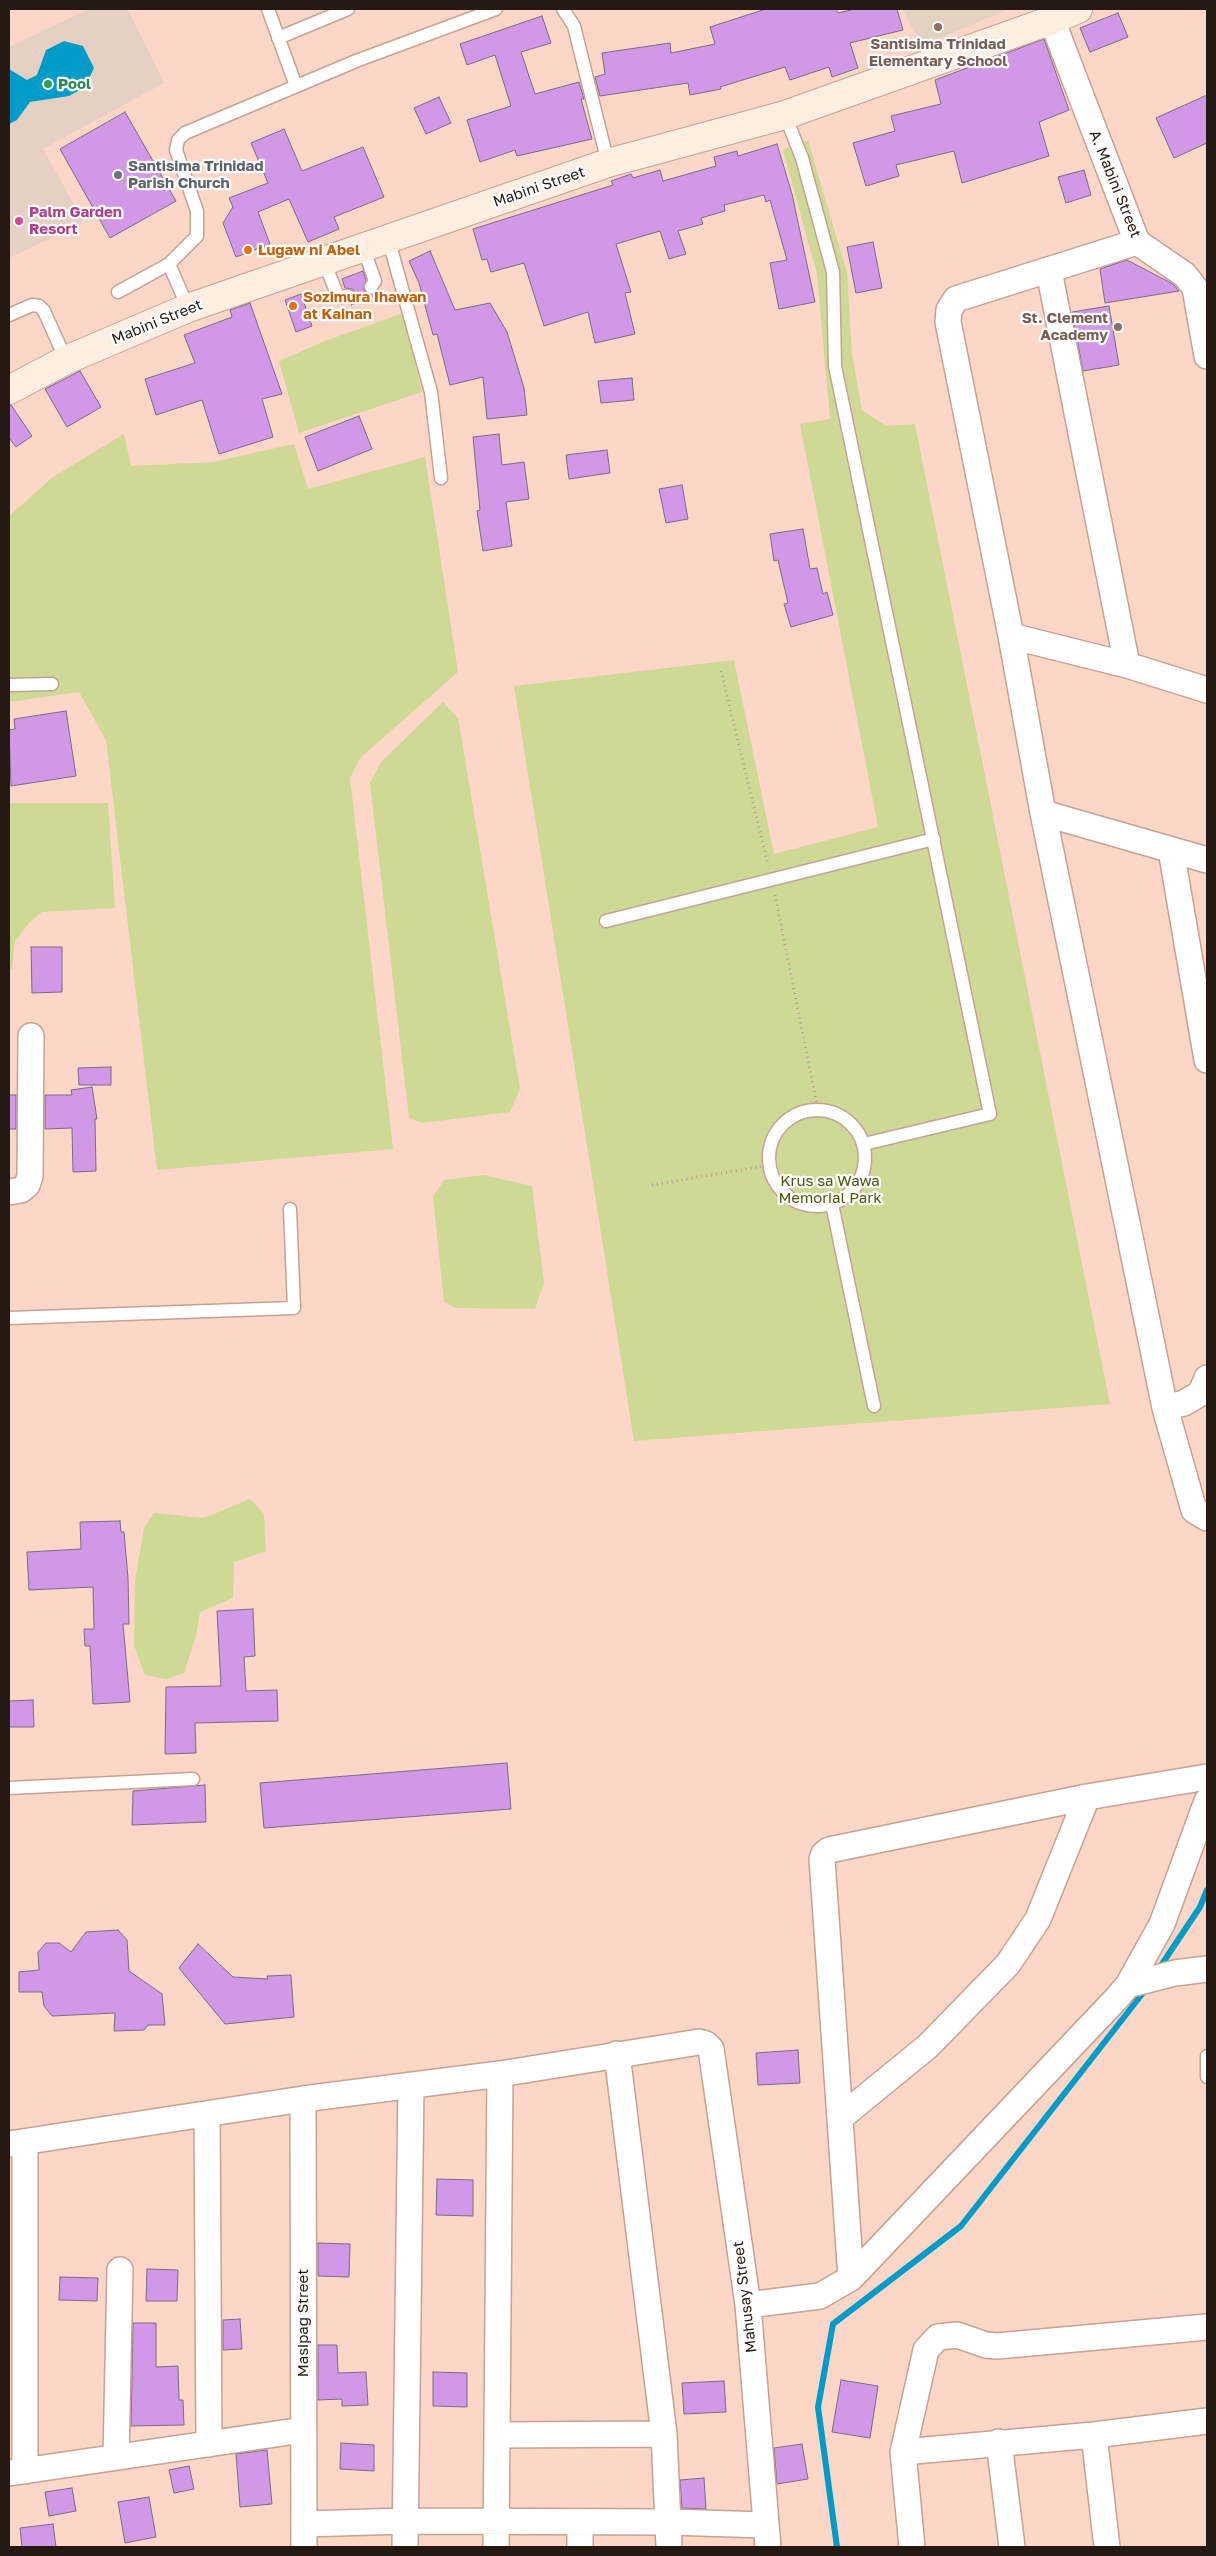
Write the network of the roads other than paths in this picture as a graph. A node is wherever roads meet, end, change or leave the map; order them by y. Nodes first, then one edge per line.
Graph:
1 (268, 9) edge
2 (348, 9) edge
3 (496, 9) edge
4 (563, 9) edge
5 (1078, 9) edge
6 (459, 14) edge
7 (1052, 20) junction
8 (278, 38) junction
9 (296, 86) junction
10 (785, 116) junction
11 (608, 163) junction
12 (388, 238) junction
13 (1137, 242) junction
14 (363, 247) junction
15 (324, 261) junction
16 (169, 264) junction
17 (1049, 271) junction
18 (371, 287) dead end
19 (118, 292) dead end
20 (348, 296) dead end
21 (188, 308) junction
22 (9, 315) edge
23 (1207, 356) edge
24 (66, 360) junction
25 (9, 390) edge
26 (441, 478) dead end
27 (1011, 636) junction
28 (1127, 665) junction
29 (52, 684) dead end
30 (9, 685) edge
31 (1207, 690) edge
32 (1043, 813) junction
33 (934, 839) junction
34 (1171, 850) junction
35 (1207, 860) edge
36 (606, 921) dead end
37 (31, 1036) dead end
38 (1207, 1060) edge
39 (864, 1144) junction
40 (9, 1192) edge
41 (832, 1204) junction
42 (290, 1209) dead end
43 (9, 1318) edge
44 (1207, 1378) edge
45 (874, 1406) dead end
46 (1165, 1408) junction
47 (1207, 1518) edge
48 (1207, 1776) edge
49 (193, 1779) dead end
50 (9, 1788) edge
51 (1087, 1797) junction
52 (1207, 1801) edge
53 (1207, 1969) edge
54 (1134, 1983) junction
55 (617, 2054) junction
56 (1207, 2056) edge
57 (500, 2074) junction
58 (1207, 2077) edge
59 (411, 2086) junction
60 (303, 2099) junction
61 (207, 2114) junction
62 (840, 2118) junction
63 (17, 2143) edge
64 (120, 2270) dead end
65 (851, 2278) junction
66 (748, 2305) junction
67 (1207, 2326) edge
68 (1207, 2422) edge
69 (303, 2430) junction
70 (664, 2434) junction
71 (497, 2435) junction
72 (1094, 2435) junction
73 (999, 2442) junction
74 (209, 2444) junction
75 (903, 2452) junction
76 (116, 2457) junction
77 (17, 2472) edge
78 (405, 2521) junction
79 (496, 2522) junction
80 (669, 2522) junction
81 (580, 2535) edge
82 (304, 2536) edge
83 (766, 2536) edge
84 (405, 2547) edge
85 (496, 2547) edge
86 (669, 2547) edge
87 (912, 2547) edge
88 (1012, 2547) edge
89 (1107, 2547) edge

1 - 8 lane
2 - 8 lane
3 - 6 lane
4 - 11 lane
5 - 7 main road, Mabini Street
6 - 9 lane
7 - 10 main road, Mabini Street
7 - 13 street, A. Mabini Street
8 - 9 lane
9 - 16 lane
10 - 11 main road, Mabini Street
10 - 33 lane
11 - 12 main road, Mabini Street
12 - 14 main road, Mabini Street
12 - 26 lane
13 - 17 street
13 - 23 street, A. Mabini Street
14 - 15 main road, Mabini Street
14 - 18 lane
15 - 20 lane
15 - 21 main road, Mabini Street
16 - 19 lane
16 - 21 lane
17 - 27 street
17 - 28 street
21 - 24 main road, Mabini Street
22 - 24 lane
24 - 25 main road, Mabini Street
27 - 28 street
27 - 32 street
28 - 31 street
29 - 30 lane
32 - 34 street
32 - 46 street
33 - 36 lane
33 - 39 lane
34 - 35 street
34 - 38 street
37 - 40 street
39 - 41 lane
39 - 41 lane
41 - 45 lane
42 - 43 lane
44 - 46 street
46 - 47 street
48 - 51 street
49 - 50 lane
51 - 62 street
51 - 62 street
52 - 54 street
53 - 54 street
54 - 65 street
55 - 57 street
55 - 66 street, Mahusay Street
55 - 70 street
56 - 58 lane
57 - 59 street
57 - 71 street
59 - 60 street
59 - 78 street
60 - 61 street
60 - 69 street, Masipag Street
61 - 63 street
61 - 74 street
62 - 65 street
63 - 77 street
64 - 76 street
65 - 66 street
66 - 83 street, Mahusay Street
67 - 75 street
68 - 72 street
69 - 74 street
69 - 82 street, Masipag Street
70 - 71 street
70 - 80 street
71 - 79 street
72 - 73 street
72 - 89 street
73 - 75 street
73 - 88 street
74 - 76 street
75 - 87 street
76 - 77 street
78 - 79 street
78 - 82 street
78 - 84 street
79 - 81 street
79 - 85 street
80 - 81 street
80 - 83 street
80 - 86 street

